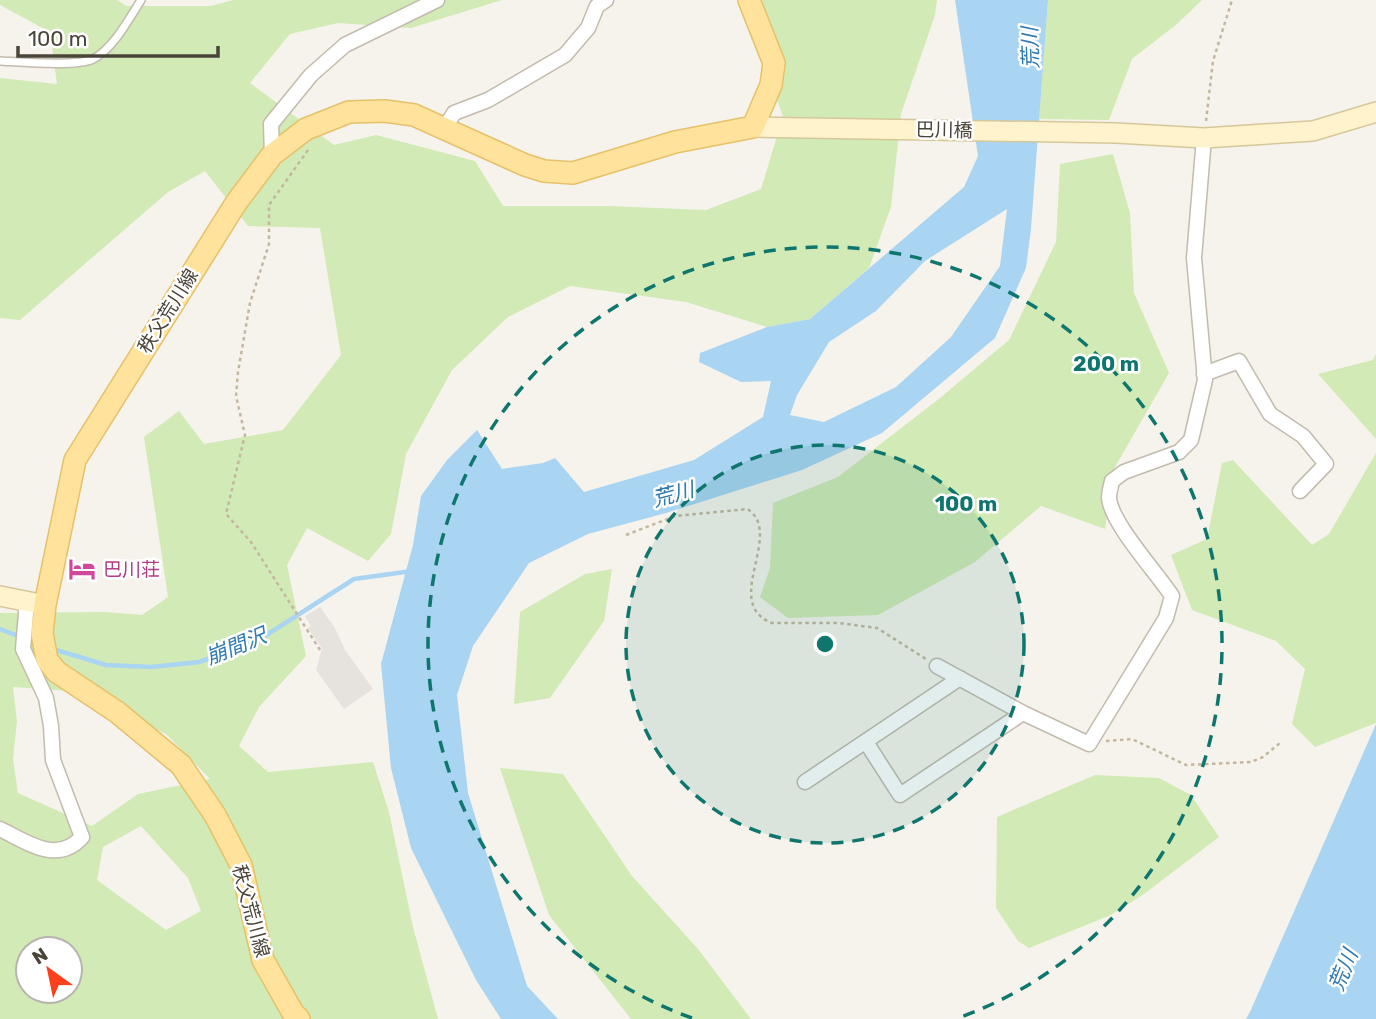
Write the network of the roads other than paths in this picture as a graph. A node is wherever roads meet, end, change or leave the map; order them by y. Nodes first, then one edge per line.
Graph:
1 (141, 0) edge
2 (437, 0) edge
3 (606, 0) edge
4 (749, 0) edge
5 (0, 61) edge
6 (1376, 112) edge
7 (762, 127) junction
8 (444, 129) junction
9 (1204, 138) junction
10 (272, 155) junction
11 (1204, 374) junction
12 (1300, 491) dead end
13 (0, 596) edge
14 (36, 603) junction
15 (937, 666) road end
16 (960, 678) junction
17 (1023, 713) junction
18 (866, 741) junction
19 (804, 782) dead end
20 (0, 829) edge
21 (299, 1019) edge

1 - 5 lane
2 - 10 street
3 - 8 street
4 - 7 main road
6 - 9 main road, 巴川橋
7 - 8 main road, 秩父荒川線
7 - 9 main road, 巴川橋
8 - 10 main road, 秩父荒川線
9 - 11 street
10 - 14 main road, 秩父荒川線
11 - 12 street
11 - 17 street
13 - 14 main road
14 - 20 street
14 - 21 main road, 秩父荒川線
15 - 16 street
16 - 17 street
16 - 18 street
17 - 18 street
18 - 19 street

